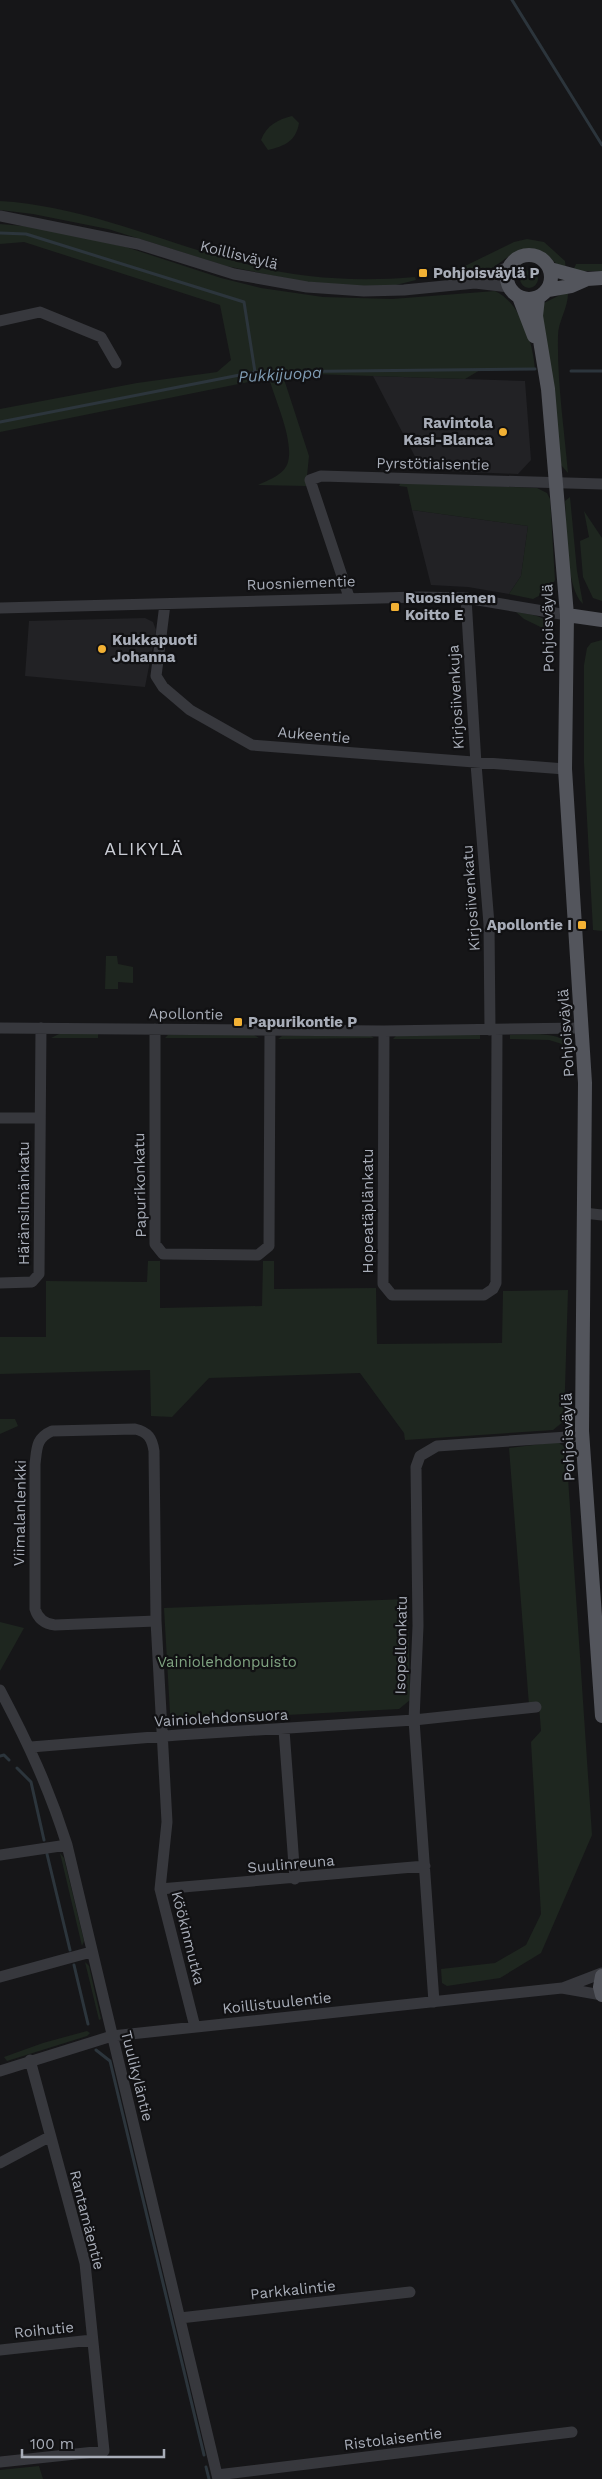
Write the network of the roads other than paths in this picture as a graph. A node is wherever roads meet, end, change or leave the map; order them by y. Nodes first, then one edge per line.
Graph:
1 (0, 216) edge
2 (510, 266) junction
3 (550, 269) junction
4 (602, 278) edge
5 (587, 279) junction
6 (475, 283) junction
7 (514, 292) junction
8 (542, 294) junction
9 (0, 321) edge
10 (540, 348) junction
11 (116, 363) dead end
12 (555, 482) junction
13 (602, 484) edge
14 (349, 597) junction
15 (466, 598) junction
16 (165, 604) junction
17 (0, 608) edge
18 (567, 615) junction
19 (602, 620) edge
20 (476, 764) junction
21 (565, 769) junction
22 (0, 1028) edge
23 (41, 1028) junction
24 (581, 1028) junction
25 (155, 1029) junction
26 (270, 1030) junction
27 (494, 1030) junction
28 (384, 1031) junction
29 (0, 1118) edge
30 (39, 1118) junction
31 (584, 1214) junction
32 (602, 1215) edge
33 (0, 1283) edge
34 (582, 1436) junction
35 (156, 1621) junction
36 (0, 1690) edge
37 (536, 1708) dead end
38 (602, 1716) edge
39 (414, 1720) junction
40 (284, 1730) junction
41 (160, 1736) junction
42 (31, 1747) junction
43 (67, 1845) junction
44 (0, 1855) edge
45 (425, 1866) junction
46 (294, 1879) junction
47 (160, 1889) junction
48 (92, 1952) junction
49 (602, 1974) edge
50 (0, 1977) edge
51 (562, 1988) junction
52 (602, 1995) edge
53 (434, 2002) junction
54 (195, 2027) junction
55 (112, 2036) junction
56 (30, 2060) junction
57 (0, 2071) edge
58 (50, 2136) junction
59 (0, 2163) edge
60 (410, 2292) dead end
61 (180, 2318) junction
62 (92, 2340) junction
63 (0, 2350) edge
64 (572, 2432) dead end
65 (0, 2462) edge
66 (218, 2477) edge

1 - 6 street, Koillisväylä
2 - 3 main road
2 - 6 street, Koillisväylä
2 - 7 main road
3 - 5 main road
3 - 8 main road
4 - 5 main road
5 - 8 main road
6 - 7 street, Koillisväylä
7 - 8 main road
7 - 10 main road, Pohjoisväylä
8 - 10 main road, Pohjoisväylä
9 - 11 street
10 - 12 main road, Pohjoisväylä
12 - 13 street, Pyrstötiaisentie
12 - 14 street, Pyrstötiaisentie
12 - 18 main road, Pohjoisväylä
14 - 15 street, Ruosniementie
14 - 16 street, Ruosniementie
15 - 18 street, Ruosniementie
15 - 20 street, Kirjosiivenkuja
16 - 17 street, Ruosniementie
16 - 20 street, Aukeentie
18 - 19 main road, Ruosniementie
18 - 21 main road, Pohjoisväylä
20 - 21 street, Aukeentie
20 - 27 street, Kirjosiivenkatu
21 - 24 main road, Pohjoisväylä
22 - 23 street, Apollontie
23 - 25 street, Apollontie
23 - 30 street, Häränsilmänkatu
24 - 27 street, Apollontie
24 - 31 main road, Pohjoisväylä
25 - 26 street, Apollontie
25 - 26 street, Papurikonkatu
26 - 28 street, Apollontie
27 - 28 street, Apollontie
27 - 28 street, Hopeatäplänkatu
29 - 30 street
30 - 33 street, Häränsilmänkatu
31 - 32 street
31 - 34 main road, Pohjoisväylä
34 - 38 main road, Pohjoisväylä
34 - 39 street, Isopellonkatu
35 - 35 street, Viimalanlenkki
35 - 41 street, Viimalanlenkki
36 - 42 street, Tuulikyläntie
37 - 39 street, Vainiolehdonsuora
39 - 40 street, Vainiolehdonsuora
39 - 45 street, Isopellonkatu
40 - 41 street, Vainiolehdonsuora
40 - 46 street
41 - 42 street, Vainiolehdonsuora
41 - 47 street, Köökinmutka
42 - 43 street, Tuulikyläntie
43 - 44 street
43 - 48 street, Tuulikyläntie
45 - 46 street, Suulinreuna
45 - 53 street, Isopellonkatu
46 - 47 street, Suulinreuna
47 - 54 street, Köökinmutka
48 - 50 street
48 - 55 street, Tuulikyläntie
49 - 51 street, Koillistuulentie
49 - 52 main road
51 - 52 street, Koillistuulentie
51 - 53 street, Koillistuulentie
53 - 54 street, Koillistuulentie
54 - 55 street, Koillistuulentie
55 - 56 street, Koillistuulentie
55 - 61 street, Tuulikyläntie
56 - 57 street, Koillistuulentie
56 - 58 street, Rantamäentie
58 - 59 street
58 - 62 street, Rantamäentie
60 - 61 street, Parkkalintie
61 - 66 street, Tuulikyläntie
62 - 63 street, Roihutie
62 - 65 street, Rantamäentie
64 - 66 street, Ristolaisentie

